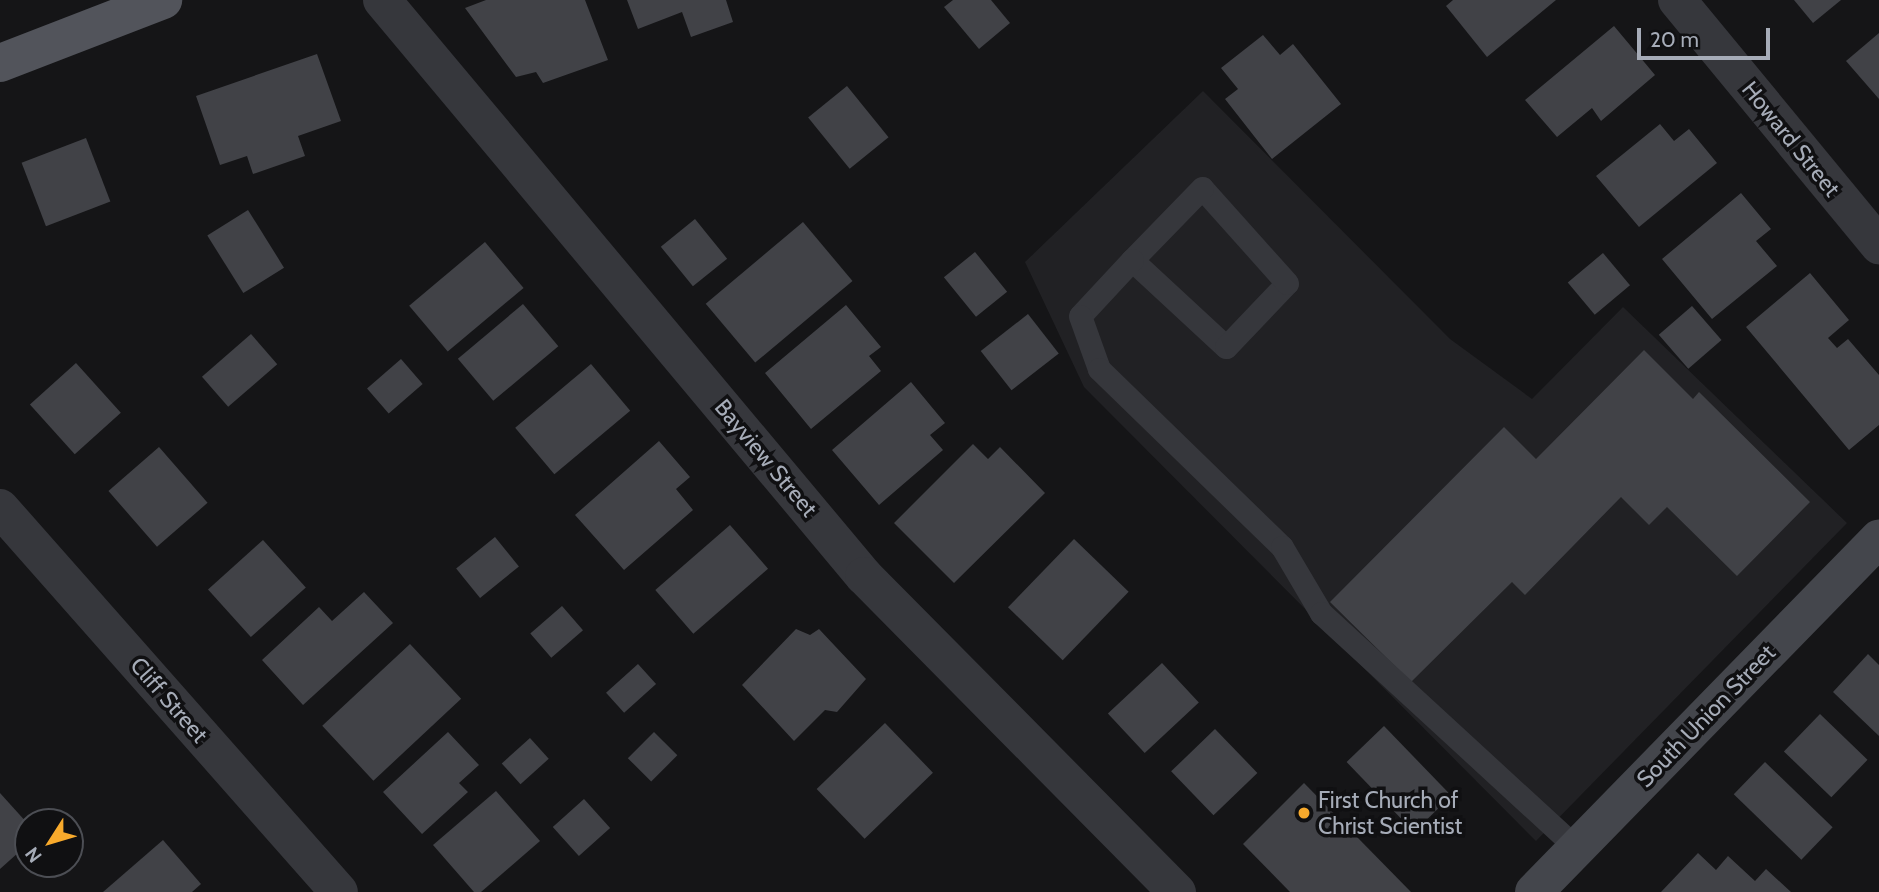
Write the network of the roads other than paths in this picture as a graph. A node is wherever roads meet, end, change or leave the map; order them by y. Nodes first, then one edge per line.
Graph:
1 (163, 0) edge
2 (382, 0) edge
3 (1677, 0) edge
4 (0, 62) edge
5 (1879, 245) edge
6 (1132, 260) junction
7 (0, 508) edge
8 (1879, 539) edge
9 (1577, 848) junction
10 (339, 892) edge
11 (1177, 892) edge
12 (1534, 892) edge

1 - 4 main road
2 - 11 street, Bayview Street
3 - 5 street, Howard Street
6 - 6 lane
6 - 9 lane
7 - 10 street, Cliff Street
8 - 9 main road, South Union Street
9 - 12 main road, South Union Street

